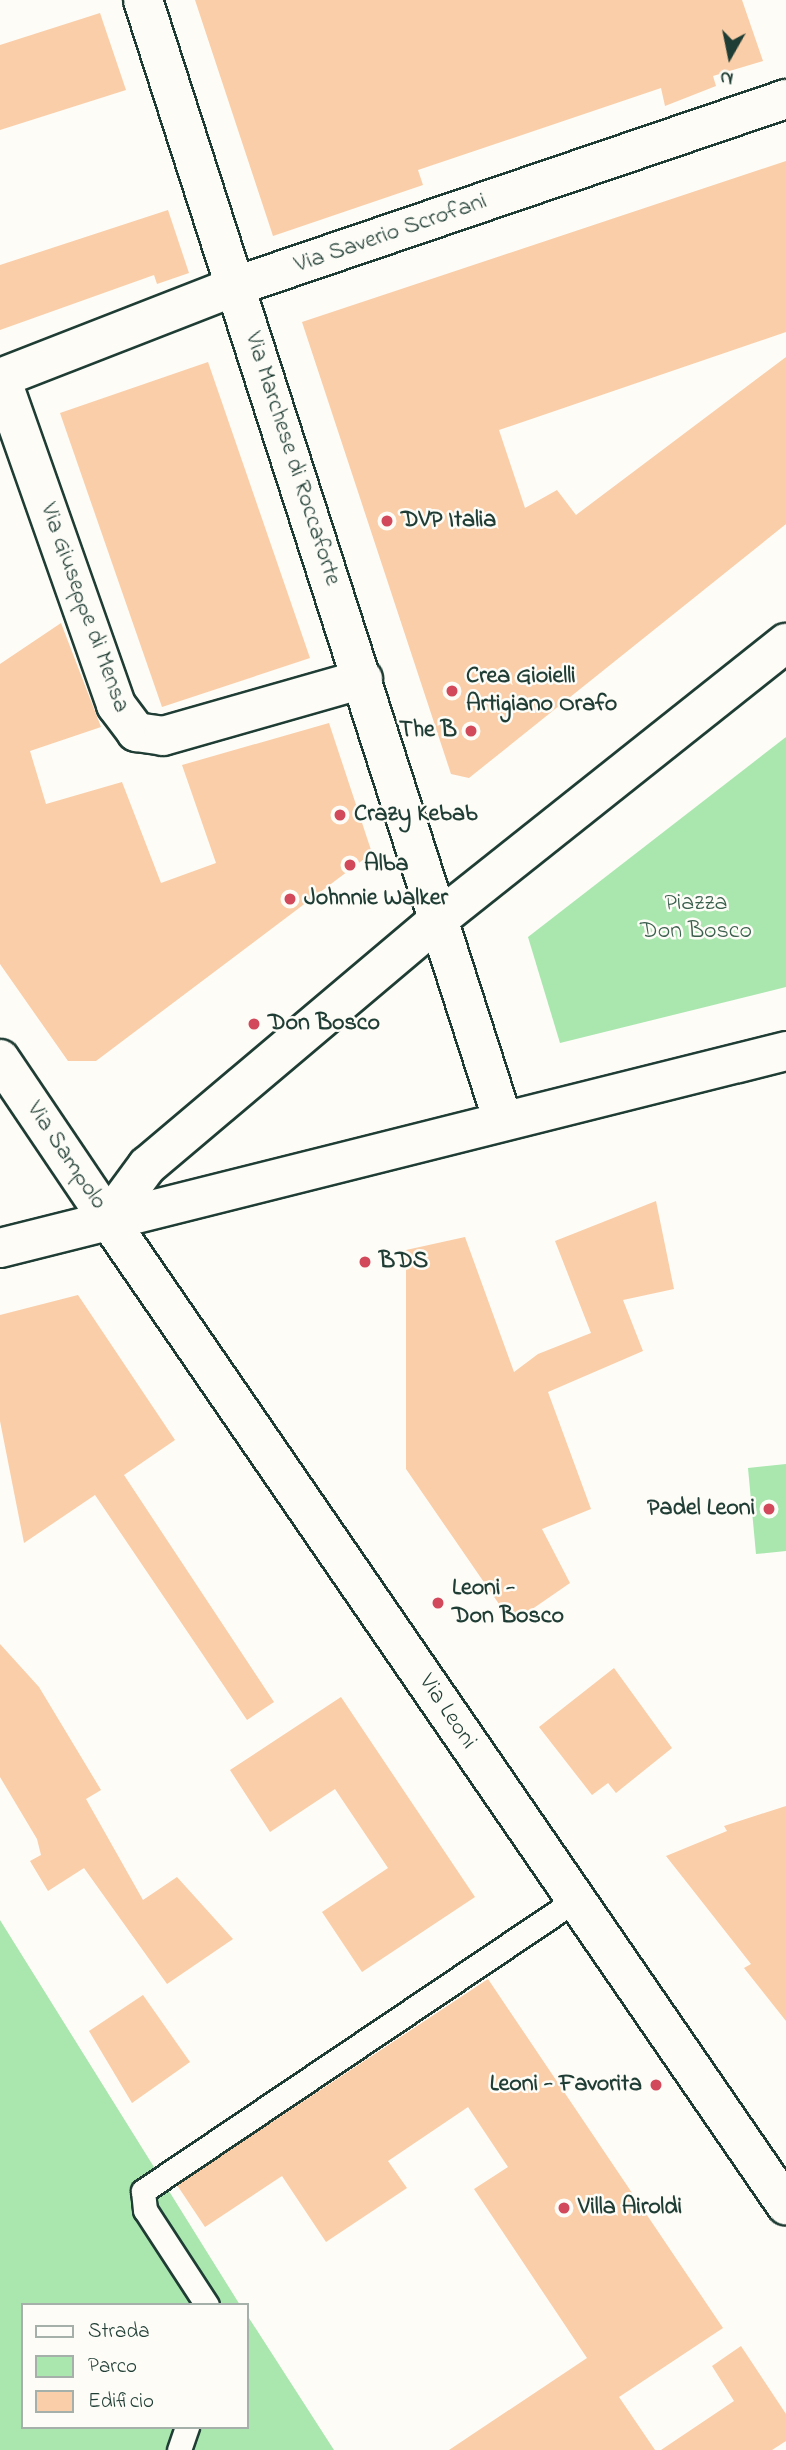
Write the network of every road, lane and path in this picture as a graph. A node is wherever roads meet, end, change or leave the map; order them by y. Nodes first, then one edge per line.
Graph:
1 (142, 0) edge
2 (786, 99) edge
3 (236, 286) junction
4 (1, 378) edge
5 (786, 643) edge
6 (363, 679) junction
7 (440, 918) junction
8 (786, 1051) edge
9 (0, 1059) edge
10 (502, 1118) junction
11 (108, 1219) junction
12 (0, 1248) edge
13 (575, 1900) junction
14 (786, 2205) edge
15 (206, 2303) edge
16 (186, 2429) edge
17 (179, 2450) edge

1 - 3 street, Via Marchese di Roccaforte
2 - 3 street, Via Saverio Scrofani
3 - 4 street, Via Saverio Scrofani
3 - 6 street, Via Marchese di Roccaforte
4 - 6 street, Via Giuseppe di Mensa
5 - 7 street
6 - 7 street, Via Marchese di Roccaforte
7 - 10 street
7 - 11 street
8 - 10 street
9 - 11 street, Via Sampolo
10 - 11 street
11 - 12 street
11 - 13 street, Via Leoni
13 - 14 street, Via Leoni
13 - 15 lane
16 - 17 lane

